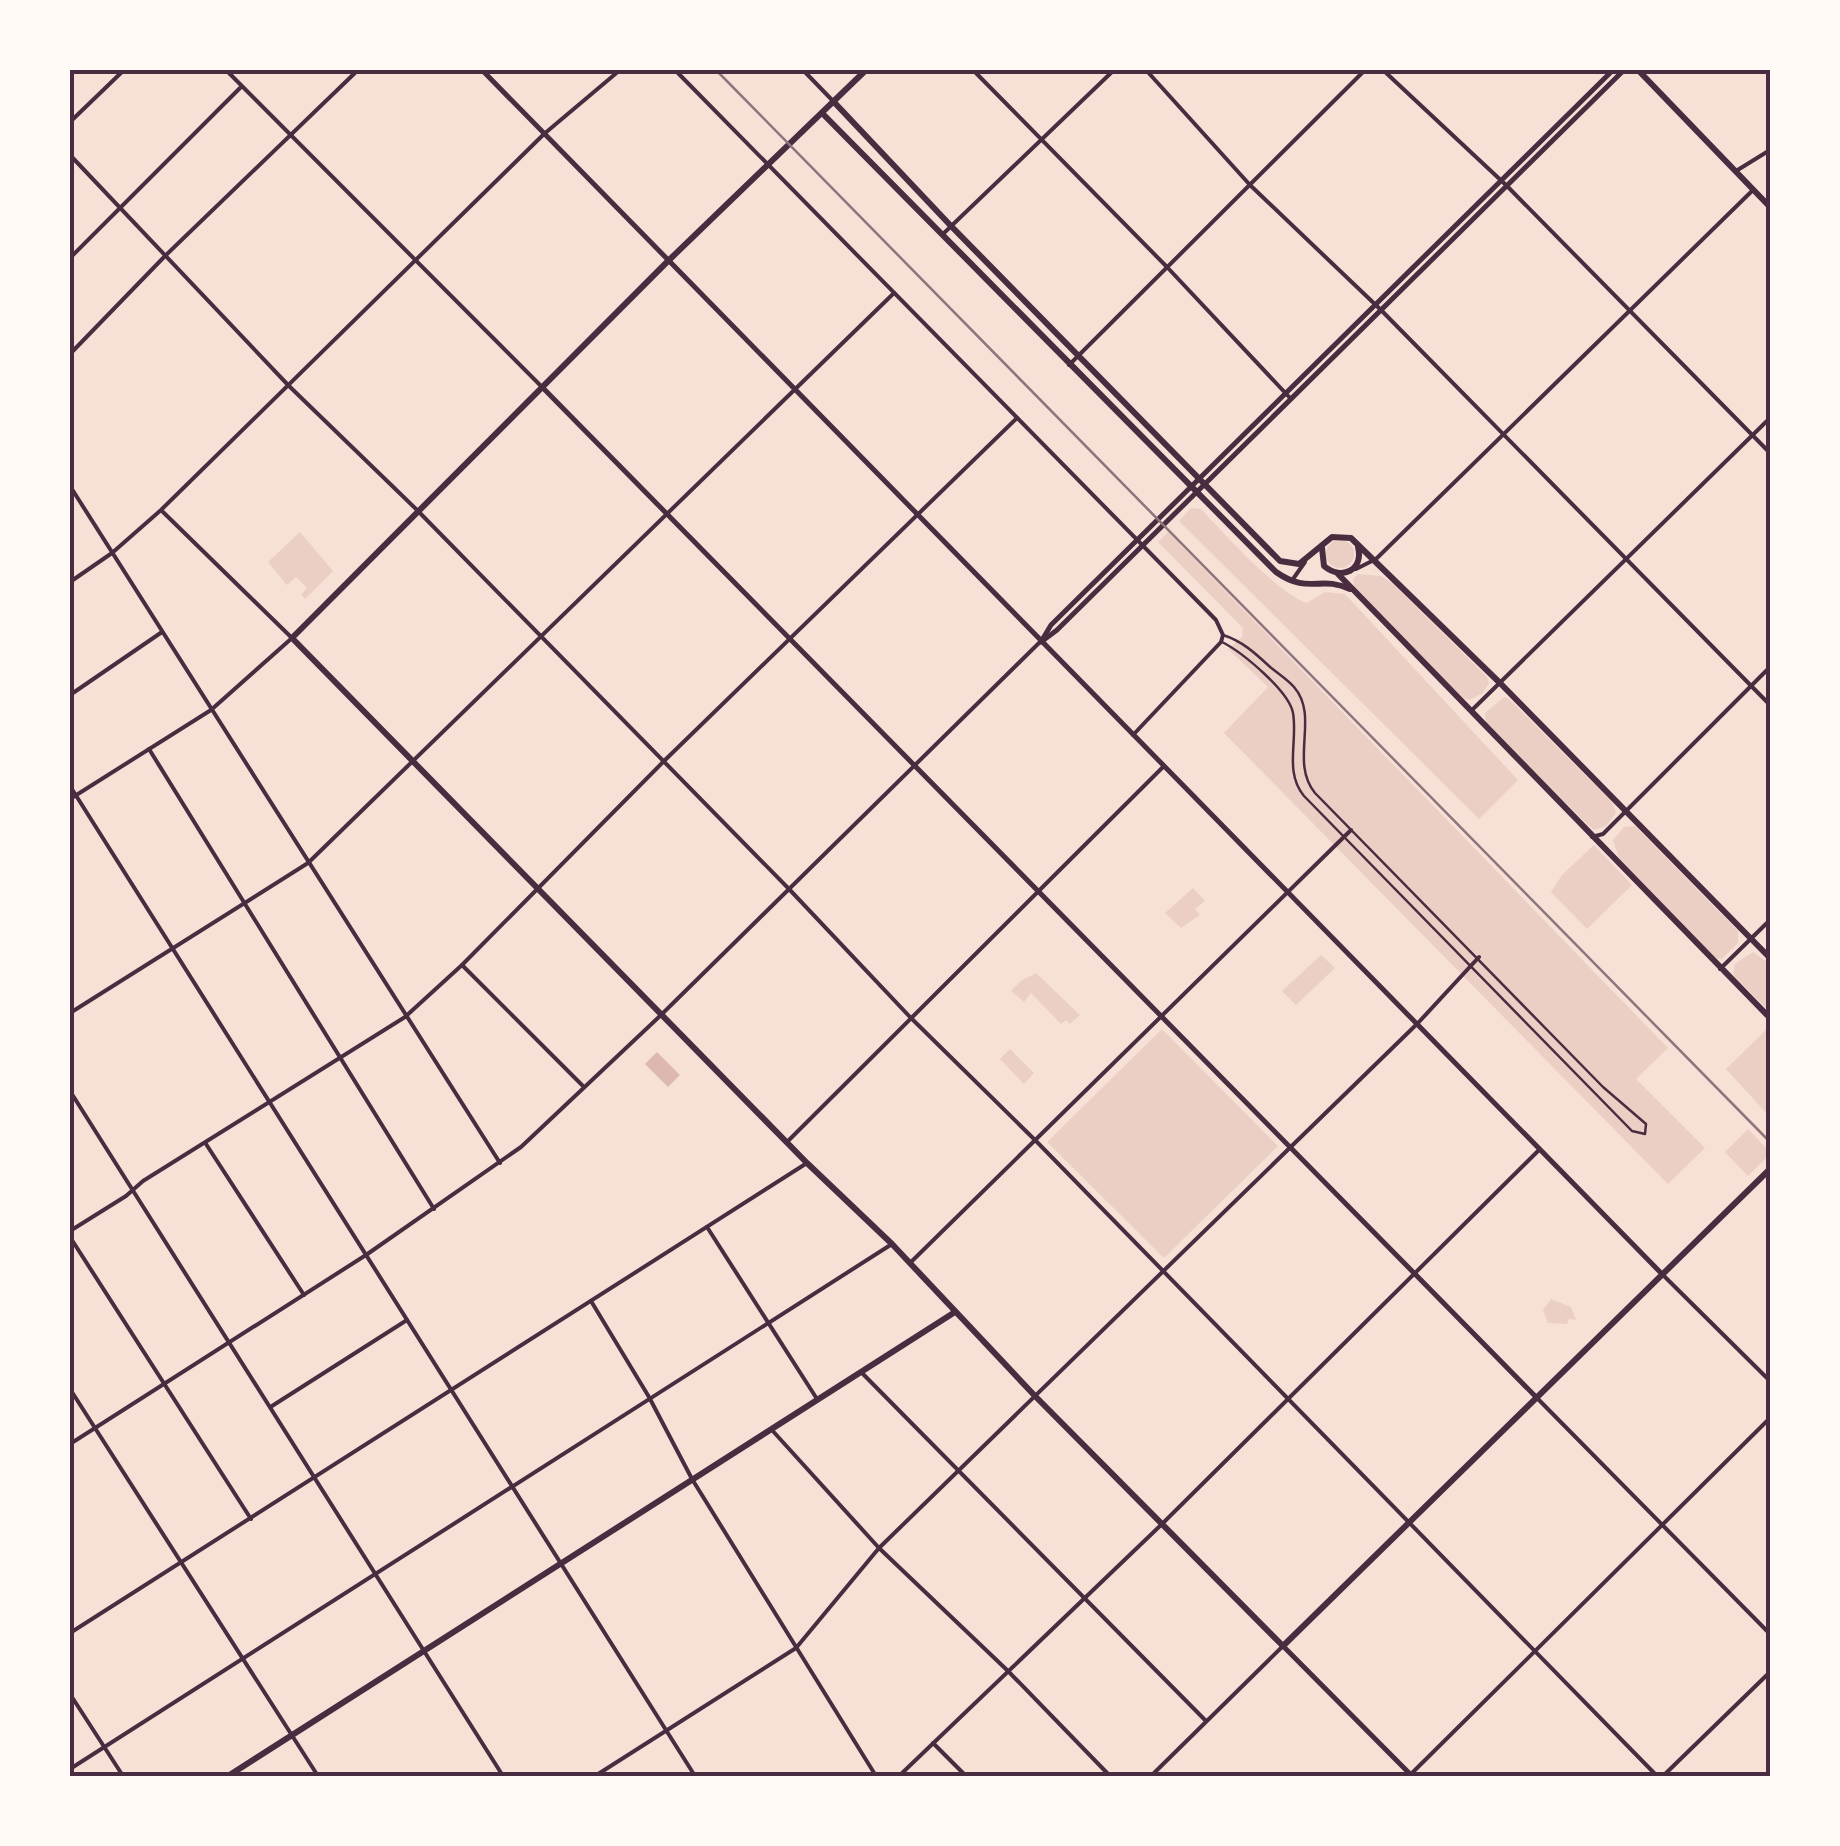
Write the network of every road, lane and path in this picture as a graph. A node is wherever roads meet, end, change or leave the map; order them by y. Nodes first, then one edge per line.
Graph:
1 (124, 70) edge
2 (226, 70) edge
3 (358, 70) edge
4 (482, 70) edge
5 (620, 70) edge
6 (676, 70) edge
7 (803, 70) edge
8 (866, 70) edge
9 (973, 70) edge
10 (1114, 70) edge
11 (1146, 70) edge
12 (1366, 70) edge
13 (1384, 70) edge
14 (1613, 70) edge
15 (1624, 70) edge
16 (1638, 70) edge
17 (242, 87) junction
18 (834, 101) junction
19 (822, 114) junction
20 (70, 122) edge
21 (544, 134) junction
22 (292, 135) junction
23 (1041, 143) junction
24 (1770, 150) edge
25 (70, 154) edge
26 (770, 166) junction
27 (1736, 171) junction
28 (1504, 183) junction
29 (1250, 184) junction
30 (1753, 190) junction
31 (122, 207) junction
32 (1770, 207) edge
33 (951, 226) junction
34 (942, 235) junction
35 (165, 256) junction
36 (70, 258) edge
37 (416, 262) junction
38 (667, 262) junction
39 (1167, 268) junction
40 (894, 293) junction
41 (1375, 304) junction
42 (1381, 310) junction
43 (1631, 310) junction
44 (70, 354) edge
45 (1079, 355) junction
46 (1069, 365) junction
47 (289, 386) junction
48 (543, 388) junction
49 (794, 389) junction
50 (1284, 393) junction
51 (1291, 400) junction
52 (1017, 418) junction
53 (1770, 418) edge
54 (1753, 434) junction
55 (1504, 436) junction
56 (1770, 453) edge
57 (1198, 477) junction
58 (1205, 484) junction
59 (70, 486) edge
60 (1189, 486) junction
61 (1196, 494) junction
62 (162, 510) junction
63 (417, 510) junction
64 (664, 513) junction
65 (918, 514) junction
66 (1356, 542) junction
67 (1140, 543) junction
68 (1322, 546) junction
69 (112, 553) junction
70 (1307, 558) junction
71 (1376, 559) junction
72 (1627, 561) junction
73 (1352, 570) junction
74 (1336, 574) junction
75 (70, 582) edge
76 (1291, 582) junction
77 (1317, 584) junction
78 (1350, 589) junction
79 (162, 632) junction
80 (1222, 635) junction
81 (540, 636) junction
82 (292, 638) junction
83 (790, 639) junction
84 (1040, 642) junction
85 (1770, 667) edge
86 (1501, 684) junction
87 (1751, 686) junction
88 (70, 695) edge
89 (1770, 705) edge
90 (211, 710) junction
91 (1471, 712) junction
92 (1132, 736) junction
93 (149, 749) junction
94 (664, 761) junction
95 (413, 763) junction
96 (915, 766) junction
97 (1163, 767) junction
98 (70, 786) edge
99 (73, 797) edge
100 (1625, 811) junction
101 (1351, 830) junction
102 (1345, 836) junction
103 (1592, 836) junction
104 (308, 864) junction
105 (536, 889) junction
106 (789, 889) junction
107 (1039, 892) junction
108 (1290, 894) junction
109 (243, 906) junction
110 (1770, 920) edge
111 (1750, 939) junction
112 (173, 950) junction
113 (1478, 957) junction
114 (1770, 958) edge
115 (1471, 965) junction
116 (462, 966) junction
117 (1720, 969) junction
118 (70, 1014) edge
119 (661, 1015) junction
120 (405, 1017) junction
121 (911, 1018) junction
122 (1770, 1018) edge
123 (1162, 1019) junction
124 (1418, 1023) junction
125 (340, 1058) junction
126 (583, 1086) junction
127 (70, 1091) edge
128 (269, 1102) junction
129 (1036, 1141) junction
130 (205, 1142) junction
131 (787, 1142) junction
132 (1290, 1145) junction
133 (1540, 1150) junction
134 (806, 1162) junction
135 (500, 1163) junction
136 (1770, 1169) edge
137 (1762, 1177) junction
138 (1770, 1185) edge
139 (132, 1190) junction
140 (434, 1209) junction
141 (707, 1226) junction
142 (70, 1234) edge
143 (892, 1244) junction
144 (366, 1255) junction
145 (910, 1263) junction
146 (1163, 1271) junction
147 (1415, 1274) junction
148 (1662, 1274) junction
149 (304, 1295) junction
150 (591, 1301) junction
151 (955, 1312) junction
152 (407, 1320) junction
153 (768, 1322) junction
154 (230, 1342) junction
155 (861, 1372) junction
156 (1770, 1381) edge
157 (164, 1384) junction
158 (70, 1389) edge
159 (452, 1390) junction
160 (1035, 1396) junction
161 (649, 1397) junction
162 (1537, 1398) junction
163 (818, 1399) junction
164 (1288, 1399) junction
165 (270, 1407) junction
166 (1770, 1418) edge
167 (96, 1428) junction
168 (770, 1429) junction
169 (70, 1444) edge
170 (959, 1470) junction
171 (315, 1478) junction
172 (692, 1479) junction
173 (512, 1487) junction
174 (251, 1519) junction
175 (1410, 1522) junction
176 (1162, 1524) junction
177 (1662, 1524) junction
178 (879, 1548) junction
179 (180, 1563) junction
180 (561, 1564) junction
181 (376, 1575) junction
182 (1085, 1598) junction
183 (70, 1633) edge
184 (1770, 1634) edge
185 (1284, 1646) junction
186 (796, 1648) junction
187 (1535, 1650) junction
188 (424, 1651) junction
189 (243, 1659) junction
190 (1008, 1671) junction
191 (1770, 1672) edge
192 (70, 1694) edge
193 (1206, 1722) junction
194 (666, 1730) junction
195 (292, 1735) junction
196 (933, 1743) junction
197 (104, 1747) junction
198 (70, 1769) edge
199 (1411, 1775) edge
200 (123, 1776) edge
201 (228, 1776) edge
202 (318, 1776) edge
203 (503, 1776) edge
204 (595, 1776) edge
205 (695, 1776) edge
206 (876, 1776) edge
207 (899, 1776) edge
208 (966, 1776) edge
209 (1110, 1776) edge
210 (1151, 1776) edge
211 (1660, 1776) edge

1 - 20 street
2 - 17 street
3 - 22 street
4 - 21 street
5 - 21 street
6 - 26 street
7 - 18 street
8 - 18 main road
9 - 23 street
10 - 23 street
11 - 29 street
12 - 29 street
13 - 28 street
14 - 28 street
15 - 28 street
16 - 27 main road
17 - 22 street
17 - 31 street
18 - 19 main road
18 - 33 main road
19 - 26 main road
19 - 34 main road
21 - 37 street
21 - 38 street
22 - 35 street
22 - 37 street
23 - 33 street
23 - 39 street
24 - 27 street
25 - 31 street
26 - 38 main road
26 - 40 street
27 - 30 main road
28 - 41 street
28 - 42 street
28 - 43 street
29 - 39 street
29 - 41 street
30 - 32 main road
30 - 43 street
31 - 35 street
31 - 36 street
33 - 34 street
33 - 45 main road
34 - 46 main road
35 - 44 street
35 - 47 street
37 - 47 street
37 - 48 street
38 - 48 main road
38 - 49 street
39 - 45 street
39 - 50 street
40 - 49 street
40 - 52 street
41 - 42 street
41 - 50 street
42 - 51 street
42 - 55 street
43 - 54 street
43 - 55 street
45 - 46 street
45 - 57 main road
46 - 60 main road
47 - 62 street
47 - 63 street
48 - 63 main road
48 - 64 street
49 - 64 street
49 - 65 street
50 - 51 street
50 - 57 street
51 - 58 street
52 - 65 street
52 - 67 street
53 - 54 street
54 - 56 street
54 - 72 street
55 - 71 street
55 - 72 street
57 - 58 main road
57 - 60 street
58 - 61 street
58 - 70 main road
59 - 69 street
60 - 61 main road
60 - 67 street
61 - 67 street
61 - 76 main road
62 - 69 street
62 - 82 street
63 - 81 street
63 - 82 main road
64 - 81 street
64 - 83 street
65 - 83 street
65 - 84 street
66 - 68 main road
66 - 71 main road
66 - 73 main road
67 - 80 street
67 - 84 street
68 - 70 main road
68 - 74 main road
69 - 75 street
69 - 79 street
70 - 76 street
71 - 73 street
71 - 86 main road
72 - 86 street
72 - 87 street
73 - 74 main road
74 - 77 main road
74 - 78 main road
76 - 77 main road
77 - 78 main road
78 - 91 main road
79 - 88 street
79 - 90 street
80 - 92 street
80 - 101 lane
80 - 102 lane
81 - 94 street
81 - 95 street
82 - 90 street
82 - 95 main road
83 - 94 street
83 - 96 street
84 - 92 street
84 - 96 street
85 - 87 street
86 - 91 street
86 - 100 main road
87 - 89 street
87 - 100 street
90 - 93 street
90 - 104 street
91 - 103 main road
92 - 97 street
93 - 99 street
93 - 109 street
94 - 105 street
94 - 106 street
95 - 104 street
95 - 105 main road
96 - 106 street
96 - 107 street
97 - 107 street
97 - 108 street
98 - 99 street
99 - 112 street
100 - 103 street
100 - 111 main road
101 - 102 street
101 - 113 lane
102 - 108 street
102 - 115 lane
103 - 117 main road
104 - 109 street
104 - 120 street
105 - 116 street
105 - 119 main road
106 - 119 street
106 - 121 street
107 - 121 street
107 - 123 street
108 - 123 street
108 - 124 street
109 - 112 street
109 - 125 street
110 - 111 street
111 - 114 main road
111 - 117 street
112 - 118 street
112 - 128 street
113 - 115 street
113 - 115 lane
115 - 124 street
116 - 120 street
116 - 126 street
117 - 122 main road
119 - 126 street
119 - 131 main road
120 - 125 street
120 - 135 street
121 - 129 street
121 - 131 street
123 - 129 street
123 - 132 street
124 - 132 street
124 - 133 street
125 - 128 street
125 - 140 street
126 - 135 street
127 - 139 street
128 - 130 street
128 - 144 street
129 - 145 street
129 - 146 street
130 - 139 street
130 - 149 street
131 - 134 main road
132 - 146 street
132 - 147 street
133 - 147 street
133 - 148 street
134 - 141 street
134 - 143 main road
135 - 140 street
136 - 137 main road
137 - 138 street
137 - 148 main road
139 - 142 street
139 - 154 street
140 - 144 street
141 - 150 street
141 - 153 street
142 - 157 street
143 - 145 main road
143 - 153 street
144 - 149 street
144 - 152 street
145 - 151 main road
146 - 160 street
146 - 164 street
147 - 162 street
147 - 164 street
148 - 156 street
148 - 162 main road
149 - 154 street
150 - 159 street
150 - 161 street
151 - 155 main road
151 - 160 main road
152 - 159 street
152 - 165 street
153 - 161 street
153 - 163 street
154 - 157 street
154 - 165 street
155 - 163 main road
155 - 170 street
157 - 167 street
157 - 174 street
158 - 167 street
159 - 171 street
159 - 173 street
160 - 170 street
160 - 176 main road
161 - 172 street
161 - 173 street
162 - 175 main road
162 - 177 street
163 - 168 main road
164 - 175 street
164 - 176 street
165 - 171 street
166 - 177 street
167 - 169 street
167 - 179 street
168 - 172 main road
168 - 178 street
170 - 178 street
170 - 182 street
171 - 174 street
171 - 181 street
172 - 180 main road
172 - 186 street
173 - 180 street
173 - 181 street
174 - 179 street
175 - 185 main road
175 - 187 street
176 - 182 street
176 - 185 main road
177 - 184 street
177 - 187 street
178 - 186 street
178 - 190 street
179 - 183 street
179 - 189 street
180 - 188 main road
180 - 194 street
181 - 188 street
181 - 189 street
182 - 190 street
182 - 193 street
185 - 193 street
185 - 199 street
186 - 194 street
186 - 206 street
187 - 199 street
187 - 211 street
188 - 195 main road
188 - 203 street
189 - 195 street
189 - 197 street
190 - 196 street
190 - 209 street
191 - 211 street
192 - 197 street
193 - 210 street
194 - 204 street
194 - 205 street
195 - 201 main road
195 - 202 street
196 - 207 street
196 - 208 street
197 - 198 street
197 - 200 street

